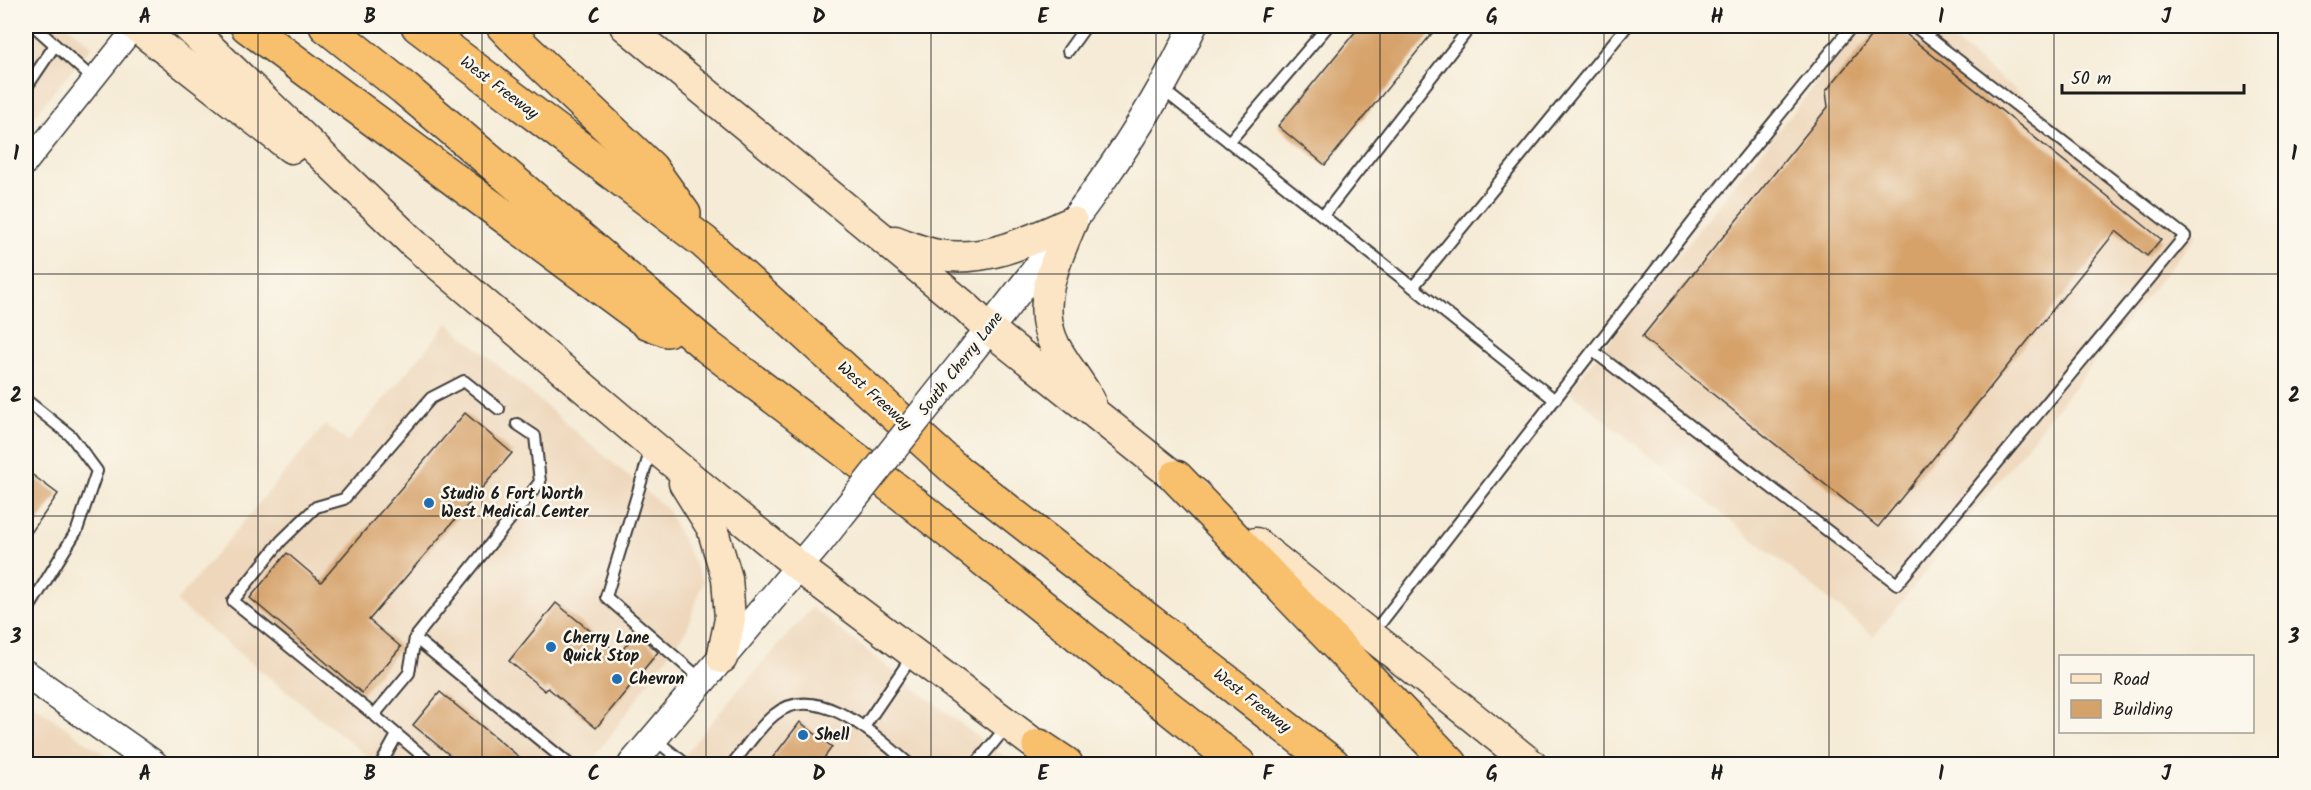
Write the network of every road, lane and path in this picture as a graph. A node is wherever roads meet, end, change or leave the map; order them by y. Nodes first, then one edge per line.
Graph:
1 (34, 26) edge
2 (135, 26) edge
3 (187, 26) edge
4 (247, 26) edge
5 (326, 26) edge
6 (418, 26) edge
7 (503, 26) edge
8 (625, 26) edge
9 (1086, 26) edge
10 (1191, 26) edge
11 (1328, 26) edge
12 (1471, 26) edge
13 (1627, 26) edge
14 (1852, 26) edge
15 (1914, 26) edge
16 (56, 45) junction
17 (1068, 51) dead end
18 (93, 79) junction
19 (1160, 87) junction
20 (26, 88) edge
21 (1229, 142) junction
22 (26, 164) edge
23 (1323, 216) junction
24 (1072, 222) junction
25 (878, 236) junction
26 (704, 242) junction
27 (415, 245) junction
28 (1413, 287) junction
29 (989, 329) junction
30 (708, 347) junction
31 (1593, 351) junction
32 (26, 400) edge
33 (1555, 400) junction
34 (499, 409) dead end
35 (1097, 416) junction
36 (517, 424) dead end
37 (662, 454) junction
38 (1176, 477) junction
39 (800, 567) junction
40 (26, 613) edge
41 (1370, 637) junction
42 (416, 638) junction
43 (914, 654) junction
44 (722, 658) junction
45 (26, 674) edge
46 (702, 680) junction
47 (374, 715) junction
48 (1009, 724) junction
49 (864, 727) junction
50 (397, 735) junction
51 (653, 739) junction
52 (1050, 755) edge
53 (154, 765) edge
54 (381, 765) edge
55 (432, 765) edge
56 (569, 765) edge
57 (632, 765) edge
58 (686, 765) edge
59 (732, 765) edge
60 (909, 765) edge
61 (976, 765) edge
62 (1066, 765) edge
63 (1239, 765) edge
64 (1333, 765) edge
65 (1451, 765) edge
66 (1531, 765) edge

1 - 16 lane
2 - 18 street
2 - 27 main road
3 - 27 main road
4 - 30 highway
5 - 30 highway
6 - 26 highway, West Freeway
7 - 26 highway
8 - 25 main road
9 - 17 lane
10 - 19 street, South Cherry Lane
11 - 21 lane
12 - 23 lane
13 - 28 lane
14 - 31 lane
15 - 31 lane
16 - 18 lane
16 - 20 lane
18 - 22 street
19 - 21 lane
19 - 24 street, South Cherry Lane
21 - 23 lane
23 - 28 lane
24 - 25 main road
24 - 29 street, South Cherry Lane
24 - 35 main road
25 - 29 main road
26 - 64 highway, West Freeway
27 - 37 main road
28 - 33 lane
29 - 35 main road
29 - 39 street, South Cherry Lane, bridge
30 - 63 highway
31 - 33 lane
32 - 40 lane
33 - 41 lane
34 - 47 lane
35 - 38 main road
36 - 42 lane
37 - 39 main road
37 - 44 main road
37 - 46 lane
38 - 41 main road
38 - 65 highway
39 - 43 main road
39 - 44 street, South Cherry Lane
41 - 66 main road
42 - 47 lane
42 - 56 lane
43 - 48 main road
43 - 49 lane
44 - 46 street, South Cherry Lane
45 - 53 street
46 - 51 street, South Cherry Lane
47 - 50 lane
48 - 52 main road
48 - 61 lane
49 - 59 lane
49 - 60 lane
50 - 54 lane
50 - 55 lane
51 - 57 street, South Cherry Lane
51 - 58 lane
52 - 62 highway

